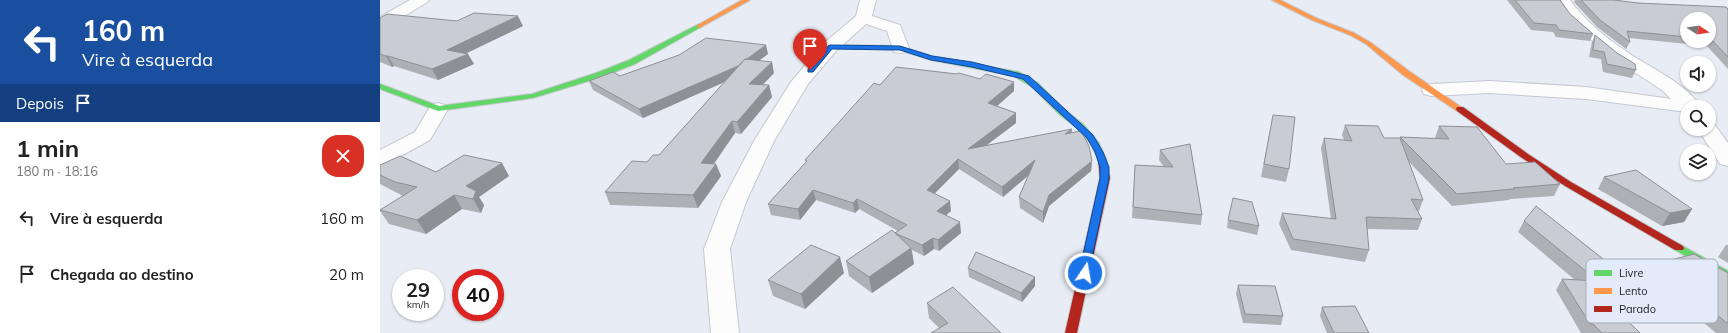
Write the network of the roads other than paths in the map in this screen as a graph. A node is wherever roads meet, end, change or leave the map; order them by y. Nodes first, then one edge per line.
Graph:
1 (421, 0) edge
2 (747, 0) edge
3 (868, 0) edge
4 (1275, 0) edge
5 (1562, 0) edge
6 (864, 18) junction
7 (380, 24) edge
8 (830, 47) junction
9 (900, 48) junction
10 (380, 86) edge
11 (1431, 90) junction
12 (1683, 100) edge
13 (1680, 105) edge
14 (438, 109) junction
15 (1713, 136) edge
16 (380, 158) edge
17 (1728, 159) edge
18 (1698, 259) edge
19 (1718, 270) edge
20 (1728, 276) edge
21 (725, 333) edge
22 (1072, 333) edge

1 - 7 street
2 - 14 street
3 - 6 street
4 - 11 street
5 - 12 street
6 - 8 street
6 - 9 street
8 - 9 street
8 - 21 street
9 - 22 street
10 - 14 street
11 - 13 street
11 - 18 street
14 - 16 street
15 - 17 street
19 - 20 street

